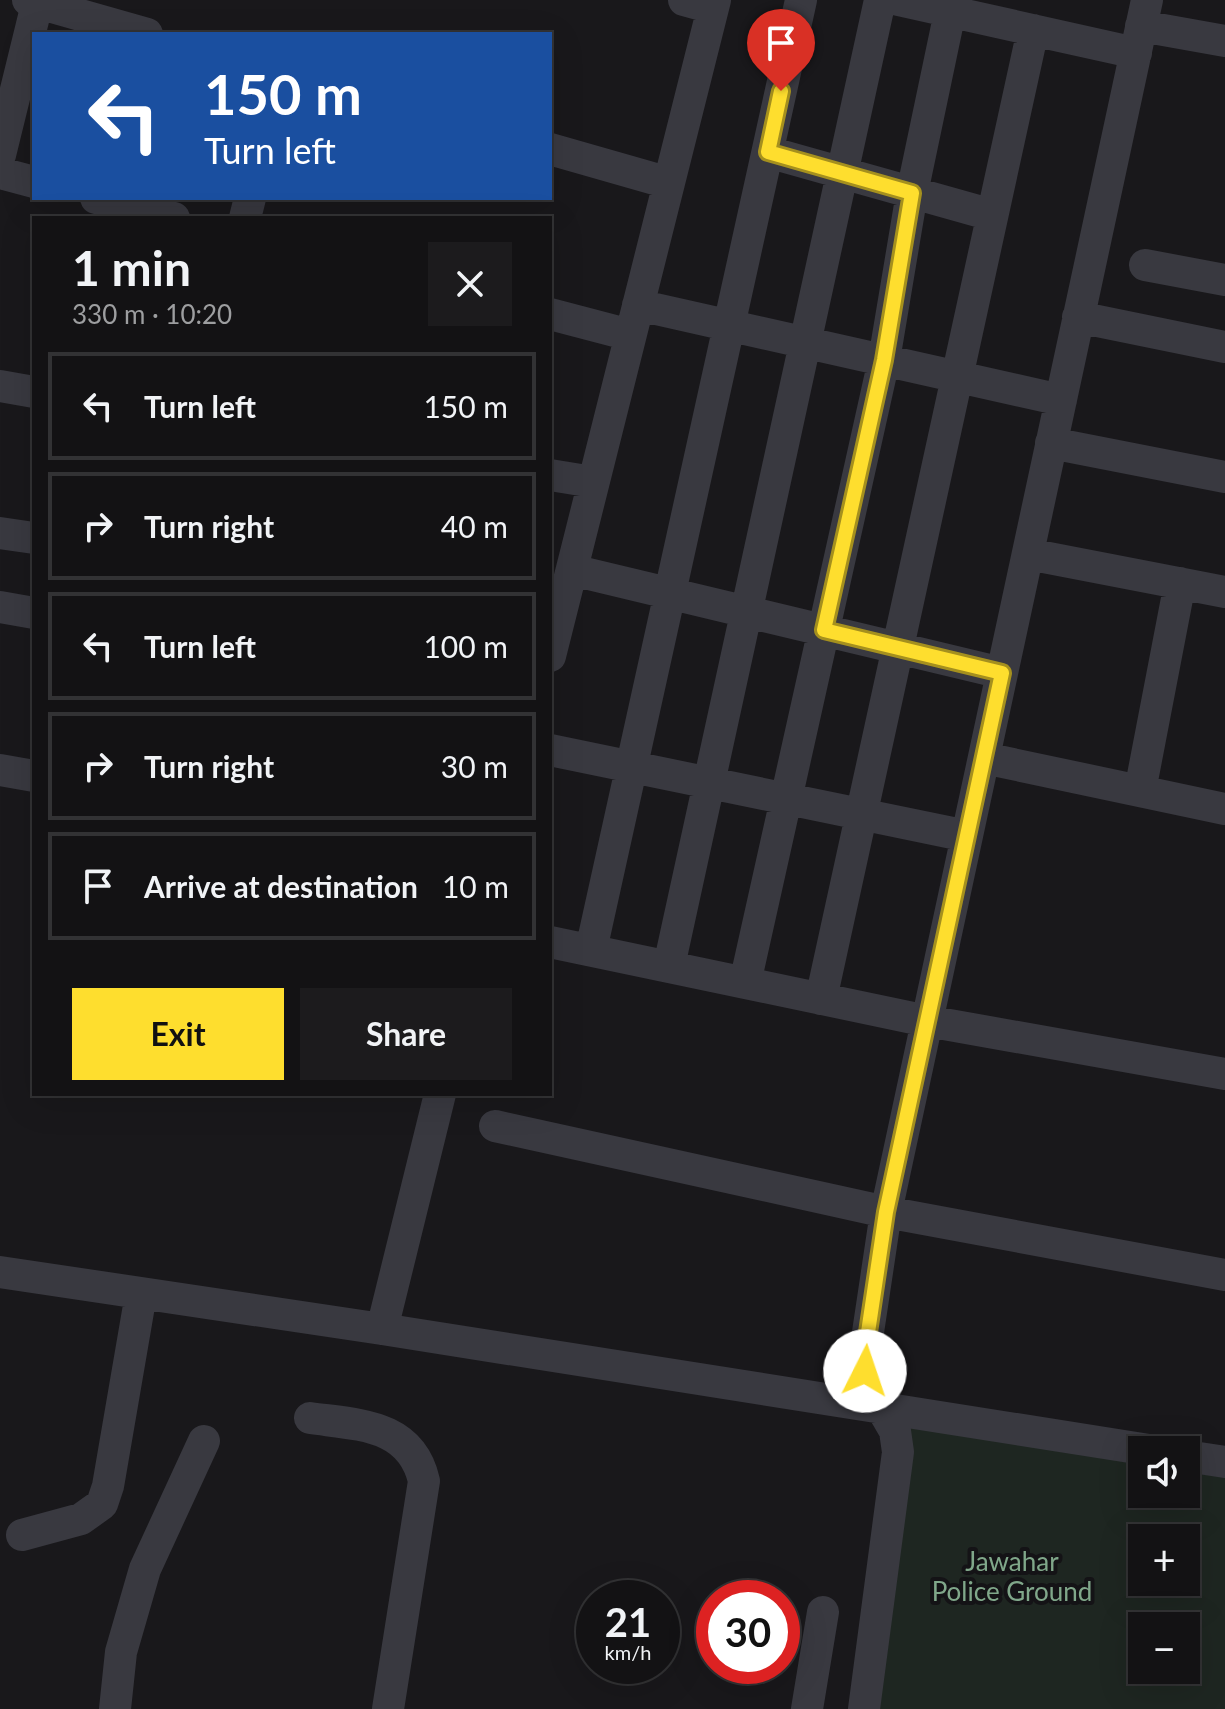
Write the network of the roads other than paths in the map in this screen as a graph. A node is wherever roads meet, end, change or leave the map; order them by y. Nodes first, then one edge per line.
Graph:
1 (801, 0) edge
2 (880, 0) edge
3 (898, 0) edge
4 (34, 1) edge
5 (704, 3) edge
6 (950, 12) junction
7 (1141, 26) edge
8 (1033, 30) junction
9 (140, 32) edge
10 (1225, 41) edge
11 (8, 89) edge
12 (552, 150) edge
13 (768, 152) junction
14 (0, 155) edge
15 (0, 173) edge
16 (842, 173) junction
17 (32, 181) edge
18 (669, 183) junction
19 (912, 193) junction
20 (104, 200) edge
21 (992, 215) junction
22 (166, 216) edge
23 (1145, 265) dead end
24 (1225, 280) edge
25 (552, 314) edge
26 (1078, 317) junction
27 (634, 320) junction
28 (729, 326) junction
29 (806, 343) junction
30 (1225, 347) edge
31 (884, 360) junction
32 (957, 377) junction
33 (0, 386) edge
34 (32, 392) edge
35 (1061, 400) junction
36 (1051, 443) junction
37 (552, 475) edge
38 (1225, 477) edge
39 (593, 482) junction
40 (0, 533) edge
41 (32, 538) edge
42 (1028, 554) junction
43 (572, 570) junction
44 (1180, 583) junction
45 (1225, 592) edge
46 (669, 593) junction
47 (0, 607) edge
48 (747, 611) junction
49 (32, 613) edge
50 (555, 618) edge
51 (824, 630) junction
52 (552, 641) edge
53 (898, 648) junction
54 (1002, 673) junction
55 (552, 750) edge
56 (984, 758) junction
57 (631, 767) junction
58 (0, 770) edge
59 (32, 776) edge
60 (709, 783) junction
61 (1140, 791) junction
62 (786, 799) junction
63 (1225, 809) edge
64 (862, 814) junction
65 (967, 836) junction
66 (552, 942) edge
67 (591, 950) junction
68 (669, 966) junction
69 (745, 983) junction
70 (821, 999) junction
71 (927, 1021) junction
72 (1225, 1074) edge
73 (440, 1096) edge
74 (495, 1126) dead end
75 (886, 1212) junction
76 (0, 1272) edge
77 (1225, 1275) edge
78 (141, 1294) junction
79 (382, 1329) junction
80 (884, 1408) junction
81 (310, 1418) dead end
82 (204, 1441) dead end
83 (1128, 1447) edge
84 (1200, 1458) edge
85 (1225, 1462) edge
86 (22, 1535) dead end
87 (823, 1612) dead end
88 (115, 1709) edge
89 (388, 1709) edge
90 (807, 1709) edge
91 (864, 1709) edge

1 - 13 street
2 - 16 street
3 - 6 street
4 - 9 street
4 - 11 street
5 - 18 street
6 - 8 street
6 - 19 street
7 - 8 street
7 - 10 street
7 - 26 street
8 - 21 street
11 - 14 street
12 - 18 street
13 - 16 street
13 - 28 street
15 - 17 street
16 - 19 street
16 - 29 street
18 - 27 street
19 - 21 street
19 - 31 street
20 - 22 street
21 - 32 street
23 - 24 street
25 - 27 street
26 - 30 street
26 - 35 street
27 - 28 street
27 - 39 street
28 - 29 street
28 - 46 street
29 - 31 street
29 - 48 street
31 - 32 street
31 - 51 street
32 - 35 street
32 - 53 street
33 - 34 street
35 - 36 street
36 - 38 street
36 - 42 street
37 - 39 street
39 - 43 street
40 - 41 street
42 - 44 street
42 - 54 street
43 - 46 street
43 - 50 street
44 - 45 street
44 - 61 street
46 - 48 street
46 - 57 street
47 - 49 street
48 - 51 street
48 - 60 street
50 - 52 street
51 - 53 street
51 - 62 street
53 - 54 street
53 - 64 street
54 - 56 street
55 - 57 street
56 - 61 street
56 - 65 street
57 - 60 street
57 - 67 street
58 - 59 street
60 - 62 street
60 - 68 street
61 - 63 street
62 - 64 street
62 - 69 street
64 - 65 street
64 - 70 street
65 - 71 street
66 - 67 street
67 - 68 street
68 - 69 street
69 - 70 street
70 - 71 street
71 - 72 street
71 - 75 street
73 - 79 street
74 - 75 street
75 - 77 street
75 - 80 street
76 - 78 street
78 - 79 street
78 - 86 street
79 - 80 street
80 - 83 street
80 - 91 street
81 - 89 street
82 - 88 street
84 - 85 street
87 - 90 street

